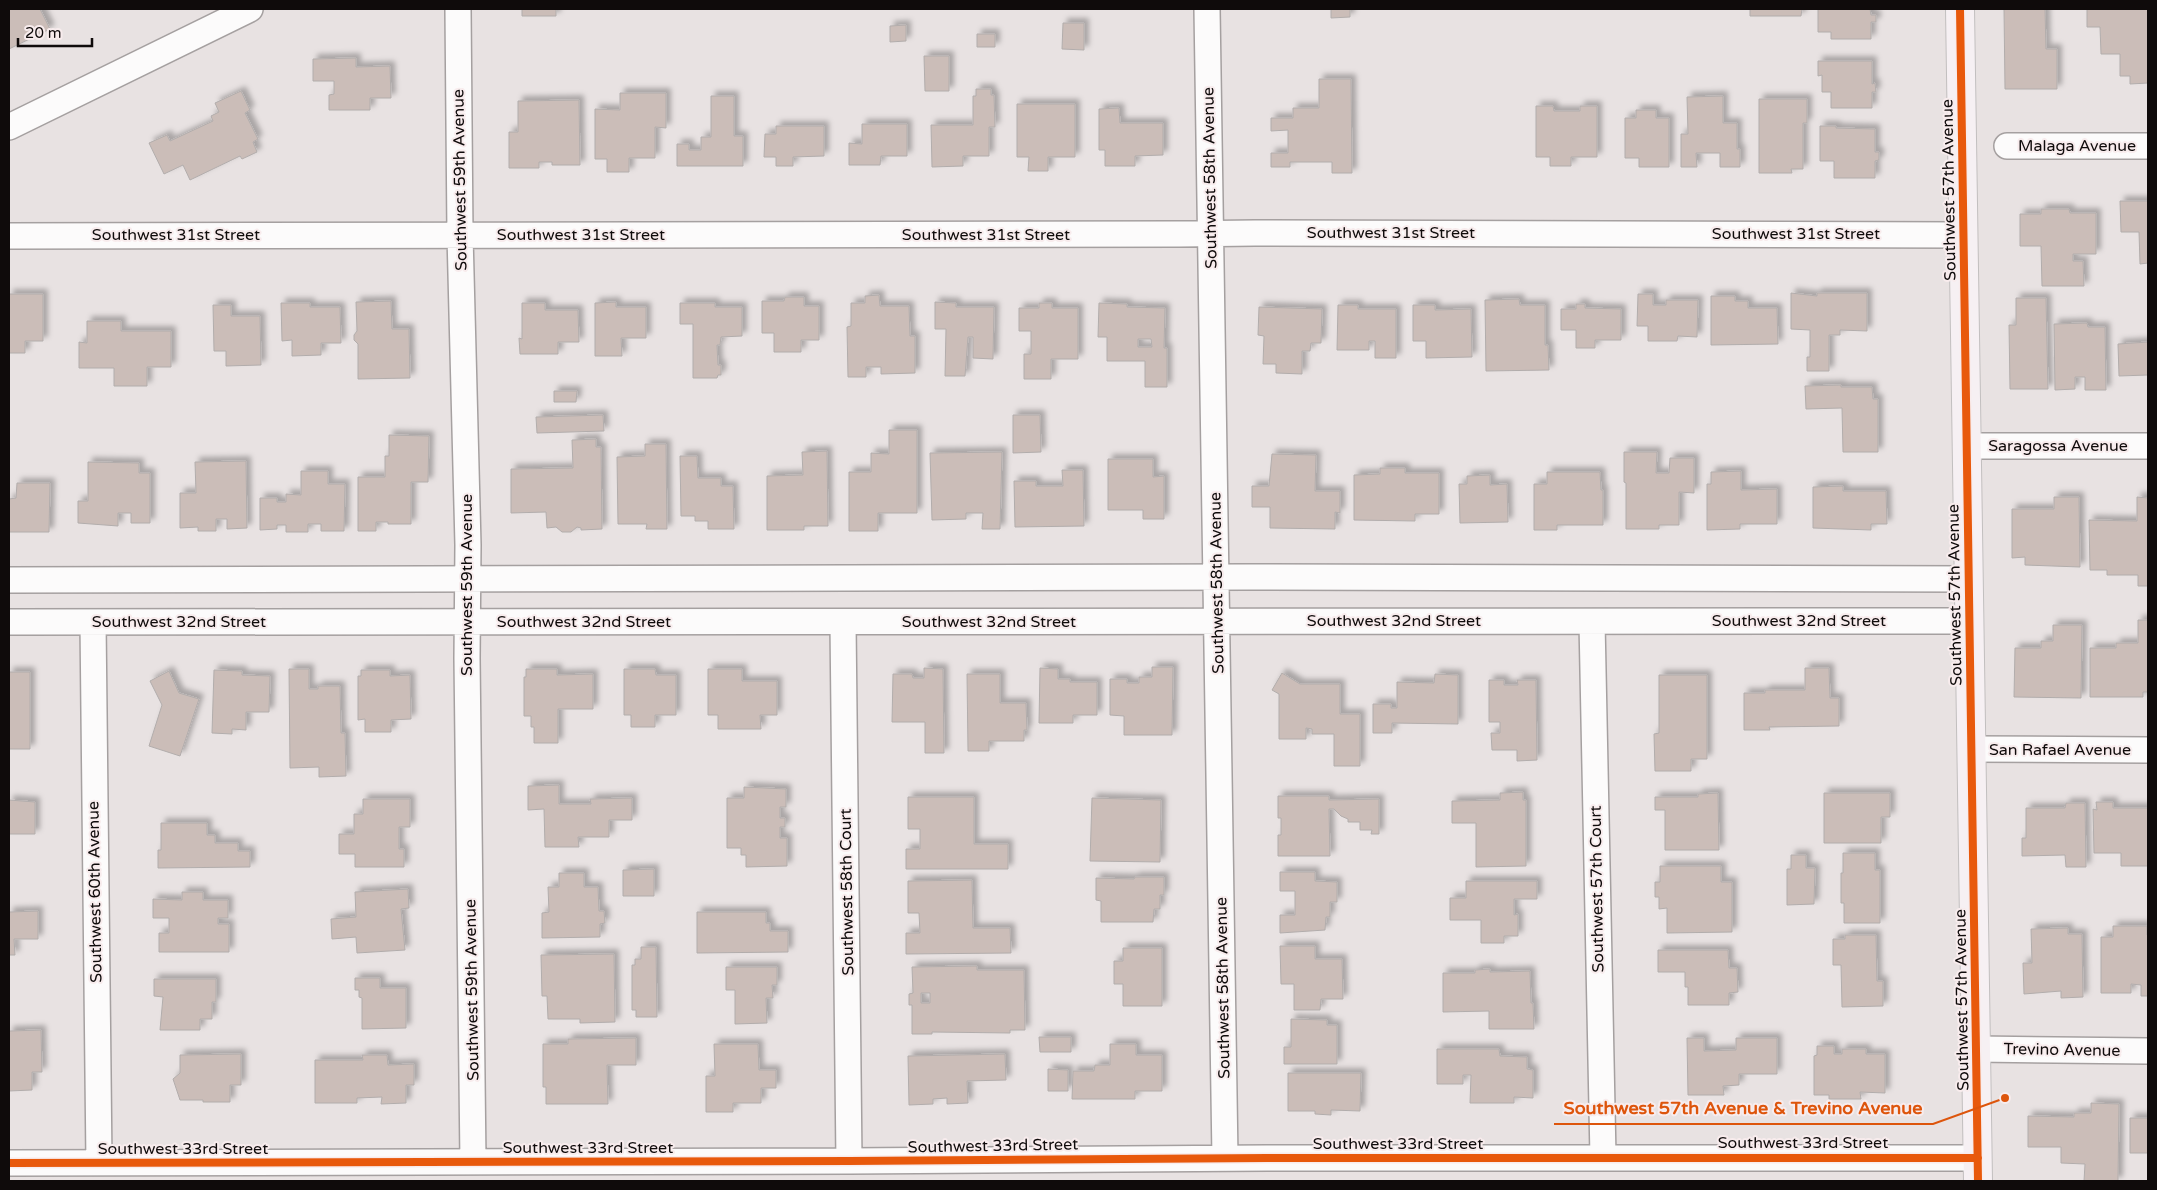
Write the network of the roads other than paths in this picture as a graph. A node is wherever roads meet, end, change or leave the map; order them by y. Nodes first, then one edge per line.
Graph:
1 (250, 9) edge
2 (458, 9) edge
3 (1207, 9) edge
4 (1960, 9) edge
5 (9, 127) edge
6 (2007, 146) dead end
7 (2148, 146) edge
8 (1211, 234) junction
9 (460, 235) junction
10 (1964, 235) junction
11 (9, 236) edge
12 (1967, 446) junction
13 (2148, 446) edge
14 (1217, 578) junction
15 (468, 579) junction
16 (1969, 579) junction
17 (9, 580) edge
18 (1217, 621) junction
19 (1970, 621) junction
20 (9, 622) edge
21 (93, 622) junction
22 (468, 622) junction
23 (1592, 622) junction
24 (843, 623) junction
25 (1972, 749) junction
26 (2148, 750) edge
27 (1976, 1050) junction
28 (2148, 1051) edge
29 (1603, 1157) junction
30 (1225, 1158) junction
31 (849, 1161) junction
32 (473, 1162) junction
33 (9, 1163) edge
34 (99, 1163) junction
35 (1978, 1170) edge

1 - 5 street
2 - 9 street, Southwest 59th Avenue
3 - 8 street, Southwest 58th Avenue
4 - 10 main road, Southwest 57th Avenue
6 - 7 street, Malaga Avenue
8 - 9 street, Southwest 31st Street
8 - 10 street, Southwest 31st Street
8 - 14 street, Southwest 58th Avenue
9 - 11 street, Southwest 31st Street
9 - 15 street, Southwest 59th Avenue
10 - 12 main road, Southwest 57th Avenue
12 - 13 street, Saragossa Avenue
12 - 16 main road, Southwest 57th Avenue
14 - 15 street
14 - 16 street
14 - 18 street, Southwest 58th Avenue
15 - 17 street
15 - 22 street, Southwest 59th Avenue
16 - 19 main road, Southwest 57th Avenue
18 - 23 street, Southwest 32nd Street
18 - 24 street, Southwest 32nd Street
18 - 30 street, Southwest 58th Avenue
19 - 23 street, Southwest 32nd Street
19 - 25 main road, Southwest 57th Avenue
20 - 21 street, Southwest 32nd Street
21 - 22 street, Southwest 32nd Street
21 - 34 street, Southwest 60th Avenue
22 - 24 street, Southwest 32nd Street
22 - 32 street, Southwest 59th Avenue
23 - 29 street, Southwest 57th Court
24 - 31 street, Southwest 58th Court
25 - 26 street, San Rafael Avenue
25 - 27 main road, Southwest 57th Avenue
27 - 28 street, Trevino Avenue
27 - 35 main road, Southwest 57th Avenue
29 - 30 street, Southwest 33rd Street
29 - 35 street, Southwest 33rd Street
30 - 31 street, Southwest 33rd Street
31 - 32 street, Southwest 33rd Street
32 - 34 street, Southwest 33rd Street
33 - 34 street, Southwest 33rd Street

